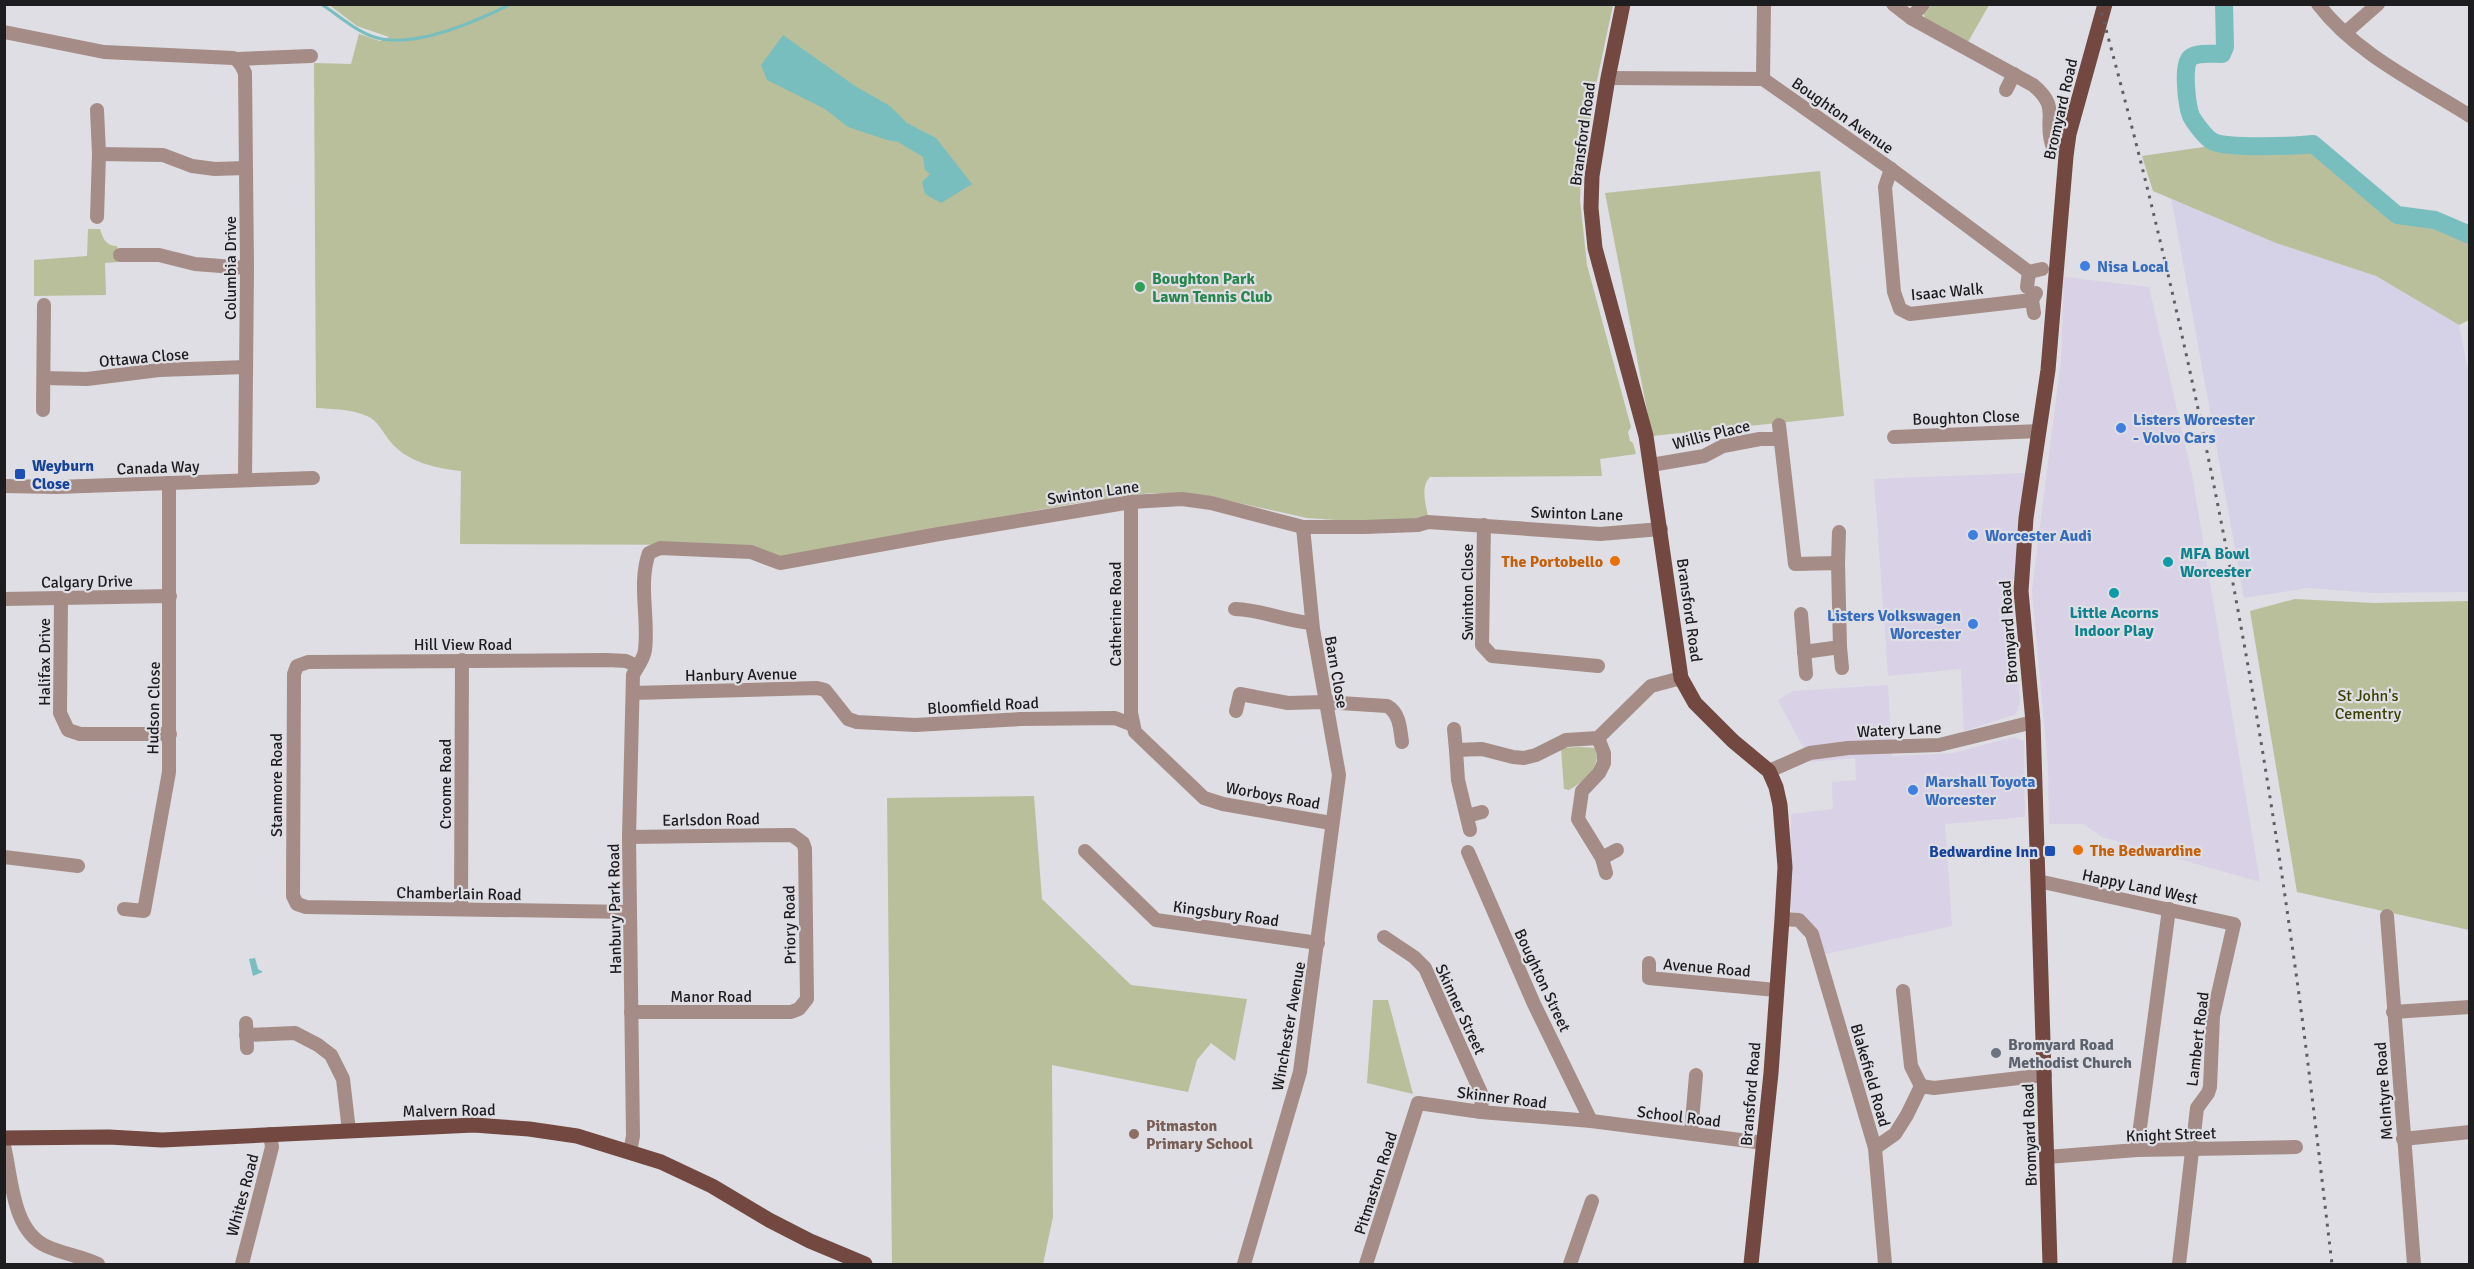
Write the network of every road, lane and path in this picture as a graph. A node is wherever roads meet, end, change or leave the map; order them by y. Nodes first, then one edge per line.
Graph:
1 (1623, 4) edge
2 (1764, 4) edge
3 (1893, 4) edge
4 (1923, 4) edge
5 (2105, 4) edge
6 (2318, 4) edge
7 (2378, 4) edge
8 (1911, 18) junction
9 (4, 33) edge
10 (2345, 33) junction
11 (237, 59) junction
12 (303, 60) dead end
13 (2014, 74) junction
14 (1608, 78) junction
15 (1763, 79) junction
16 (2006, 90) dead end
17 (97, 110) dead end
18 (2469, 116) edge
19 (2058, 152) junction
20 (99, 154) junction
21 (245, 168) junction
22 (1891, 169) junction
23 (97, 217) dead end
24 (120, 255) dead end
25 (247, 268) junction
26 (2032, 298) joint
27 (44, 305) dead end
28 (246, 368) junction
29 (44, 378) junction
30 (44, 410) dead end
31 (2039, 431) junction
32 (1894, 437) dead end
33 (1651, 465) junction
34 (313, 478) dead end
35 (244, 479) junction
36 (170, 483) junction
37 (4, 486) edge
38 (1131, 502) junction
39 (1484, 525) junction
40 (1303, 527) junction
41 (1661, 529) junction
42 (1839, 532) dead end
43 (1838, 563) junction
44 (170, 596) junction
45 (4, 598) edge
46 (61, 598) junction
47 (1236, 609) dead end
48 (1801, 614) dead end
49 (1312, 623) junction
50 (1840, 647) junction
51 (1804, 652) junction
52 (462, 660) junction
53 (637, 666) junction
54 (1598, 666) dead end
55 (1842, 668) dead end
56 (294, 674) joint
57 (1806, 674) dead end
58 (1681, 678) junction
59 (633, 693) junction
60 (1324, 702) junction
61 (840, 709) joint
62 (1236, 711) dead end
63 (2033, 722) junction
64 (1133, 725) junction
65 (1454, 729) dead end
66 (170, 734) junction
67 (1598, 738) junction
68 (1402, 742) dead end
69 (1456, 750) junction
70 (1769, 771) junction
71 (1482, 812) dead end
72 (1467, 816) junction
73 (1331, 823) junction
74 (1470, 830) dead end
75 (792, 835) joint
76 (630, 837) junction
77 (1617, 850) dead end
78 (1085, 851) dead end
79 (1468, 852) dead end
80 (4, 857) edge
81 (1602, 858) junction
82 (78, 866) dead end
83 (1606, 873) dead end
84 (2038, 881) junction
85 (293, 896) joint
86 (124, 909) dead end
87 (461, 909) junction
88 (2169, 909) junction
89 (630, 912) junction
90 (2387, 916) dead end
91 (1782, 920) junction
92 (2234, 924) joint
93 (1384, 937) dead end
94 (1318, 942) junction
95 (1649, 963) dead end
96 (1776, 990) junction
97 (1903, 991) dead end
98 (2469, 1007) edge
99 (631, 1012) junction
100 (791, 1012) joint
101 (2393, 1012) junction
102 (246, 1035) dead end
103 (1696, 1076) dead end
104 (2045, 1076) junction
105 (1921, 1086) junction
106 (1416, 1111) joint
107 (1481, 1112) junction
108 (1591, 1121) junction
109 (349, 1131) junction
110 (2469, 1132) edge
111 (1691, 1133) junction
112 (270, 1134) junction
113 (4, 1138) edge
114 (2403, 1139) junction
115 (1764, 1143) junction
116 (4, 1146) edge
117 (2296, 1147) dead end
118 (1875, 1148) junction
119 (2191, 1149) junction
120 (2137, 1150) junction
121 (630, 1152) junction
122 (2047, 1157) junction
123 (1592, 1201) dead end
124 (98, 1264) edge
125 (242, 1264) edge
126 (865, 1264) edge
127 (1244, 1264) edge
128 (1366, 1264) edge
129 (1570, 1264) edge
130 (1751, 1264) edge
131 (1885, 1264) edge
132 (2050, 1264) edge
133 (2179, 1264) edge
134 (2414, 1264) edge

1 - 14 main road, Bransford Road
2 - 15 street
3 - 8 street
4 - 8 street
5 - 19 main road, Bromyard Road
6 - 10 street
7 - 10 street
8 - 13 street
9 - 11 street
10 - 18 street
11 - 12 street
11 - 21 street, Columbia Drive
13 - 16 street
13 - 19 street
14 - 15 street
14 - 33 main road, Bransford Road
15 - 22 street, Boughton Avenue
17 - 20 street
19 - 31 main road, Bromyard Road
20 - 21 street
20 - 23 street
21 - 25 street, Columbia Drive
22 - 26 street, Boughton Avenue
22 - 26 street, Isaac Walk
24 - 25 street
25 - 28 street, Columbia Drive
27 - 29 street
28 - 29 street, Ottawa Close
28 - 35 street, Columbia Drive
29 - 30 street
31 - 32 street, Boughton Close
31 - 63 main road, Bromyard Road
33 - 41 main road, Bransford Road
33 - 43 street, Willis Place
34 - 35 street, Canada Way
35 - 36 street, Canada Way
36 - 37 street, Canada Way
36 - 44 street, Hudson Close
38 - 40 street, Swinton Lane
38 - 53 street, Swinton Lane
38 - 64 street, Catherine Road
39 - 40 street, Swinton Lane
39 - 41 street, Swinton Lane
39 - 54 street, Swinton Close
40 - 49 street, Barn Close
41 - 58 main road, Bransford Road
42 - 43 street
43 - 50 street
44 - 46 street, Calgary Drive
44 - 66 street, Hudson Close
45 - 46 street, Calgary Drive
46 - 66 street, Halifax Drive
47 - 49 street
48 - 51 street
49 - 60 street, Barn Close
50 - 51 street
50 - 55 street
51 - 57 street
52 - 53 street, Hill View Road
52 - 56 street, Hill View Road
52 - 87 street, Croome Road
53 - 59 street, Hanbury Park Road
56 - 85 street, Stanmore Road
58 - 67 street
58 - 70 main road, Bransford Road
59 - 61 street, Hanbury Avenue
59 - 76 street, Hanbury Park Road
60 - 62 street
60 - 68 street
60 - 73 street, Barn Close
61 - 64 street, Bloomfield Road
63 - 70 street, Watery Lane
63 - 84 main road, Bromyard Road
64 - 73 street, Worboys Road
65 - 69 street
66 - 86 street, Hudson Close
67 - 69 street
67 - 81 street
69 - 72 street
70 - 91 main road, Bransford Road
71 - 72 street
72 - 74 street
73 - 94 street, Winchester Avenue
75 - 76 street, Earlsdon Road
75 - 100 street, Priory Road
76 - 89 street, Hanbury Park Road
77 - 81 street
78 - 94 street, Kingsbury Road
79 - 108 street, Boughton Street
80 - 82 street
81 - 83 street
84 - 88 street, Happy Land West
84 - 104 main road, Bromyard Road
85 - 87 street, Chamberlain Road
87 - 89 street, Chamberlain Road
88 - 92 street, Happy Land West
88 - 120 street
89 - 99 street, Hanbury Park Road
90 - 101 street, McIntyre Road
91 - 96 main road, Bransford Road
91 - 118 street, Blakefield Road
92 - 119 street, Lambert Road
93 - 107 street, Skinner Street
94 - 127 street, Winchester Avenue
95 - 96 street, Avenue Road
96 - 115 main road, Bransford Road
97 - 105 street
98 - 101 street
99 - 100 street, Manor Road
99 - 121 street, Hanbury Park Road
101 - 114 street, McIntyre Road
102 - 109 street
103 - 111 street
104 - 105 street
104 - 122 main road, Bromyard Road
105 - 118 street
106 - 107 street, Skinner Road
106 - 128 street, Pitmaston Road
107 - 108 street, Skinner Road
108 - 111 street, School Road
109 - 112 main road, Malvern Road
109 - 121 main road, Malvern Road
110 - 114 street
111 - 115 street, School Road
112 - 113 main road, Malvern Road
112 - 125 street, Whites Road
114 - 134 street, McIntyre Road
115 - 130 main road, Bransford Road
116 - 124 street
117 - 119 street, Knight Street
118 - 131 street, Blakefield Road
119 - 120 street, Knight Street
119 - 133 street, Lambert Road
120 - 122 street, Knight Street
121 - 126 main road, Malvern Road
122 - 132 main road, Bromyard Road
123 - 129 street

